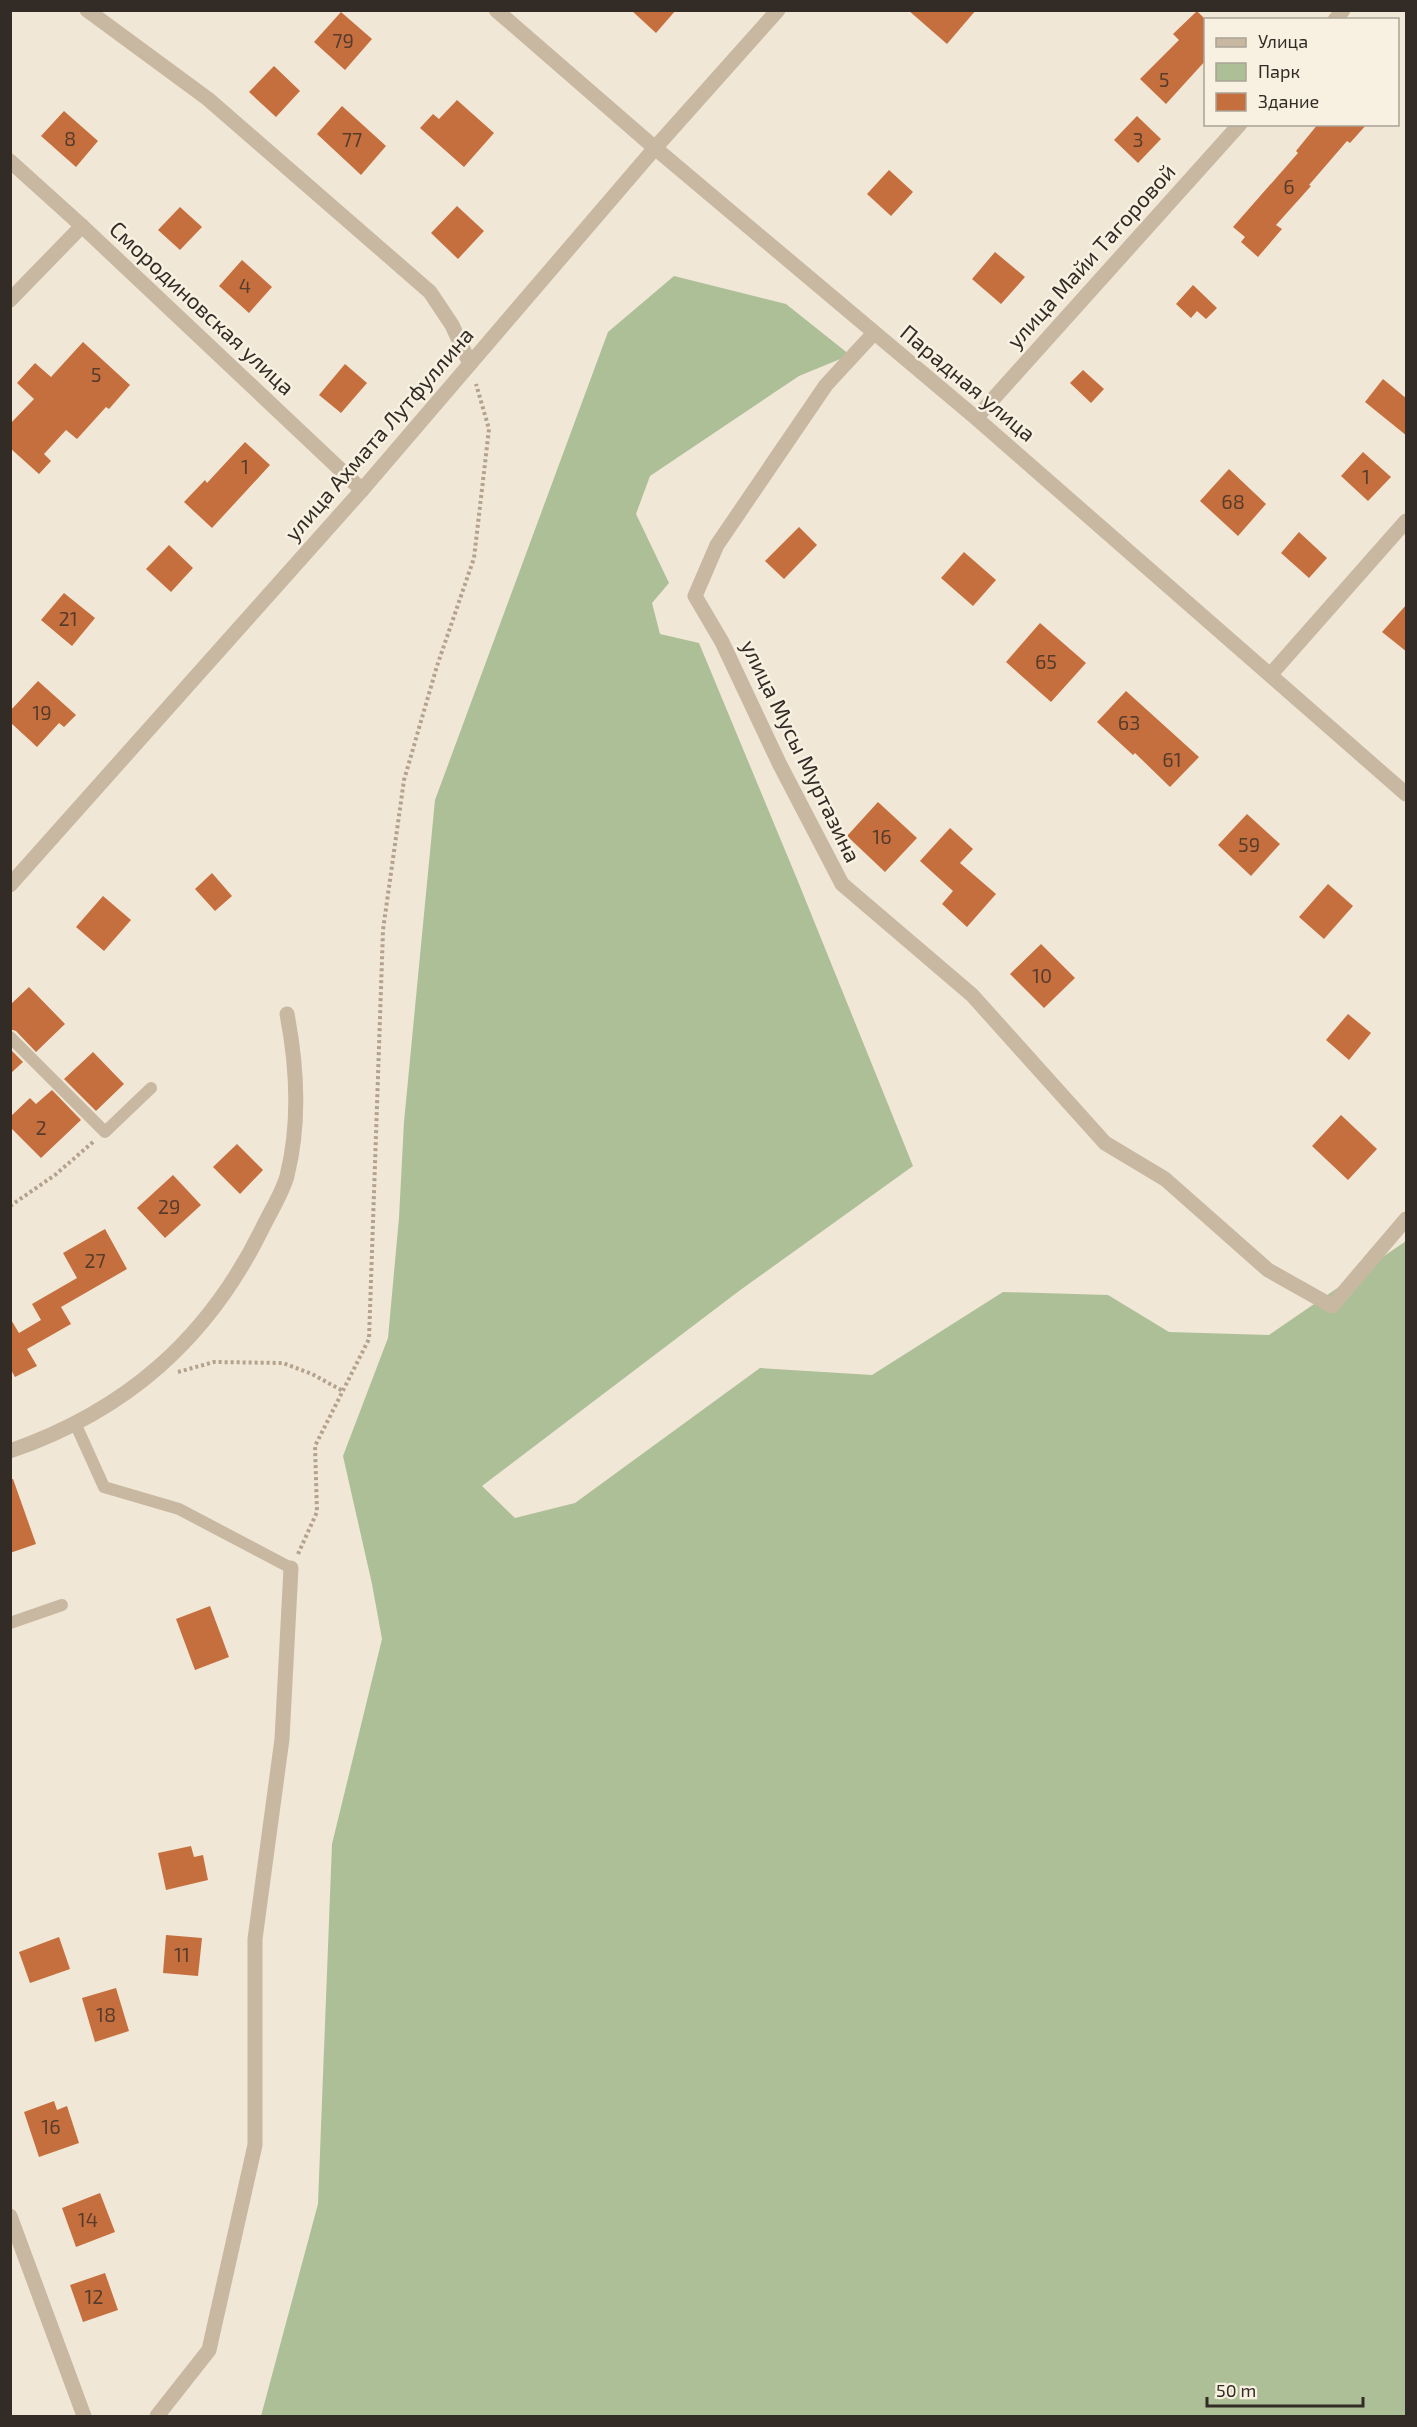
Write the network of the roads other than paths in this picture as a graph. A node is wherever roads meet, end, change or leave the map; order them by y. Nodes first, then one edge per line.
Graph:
1 (87, 10) edge
2 (496, 10) edge
3 (778, 10) edge
4 (1238, 126) edge
5 (655, 148) junction
6 (10, 161) edge
7 (82, 226) junction
8 (10, 300) edge
9 (874, 333) junction
10 (470, 364) junction
11 (976, 418) junction
12 (362, 490) junction
13 (1407, 521) edge
14 (1270, 674) junction
15 (1407, 794) edge
16 (10, 885) edge
17 (287, 1014) dead end
18 (10, 1037) edge
19 (151, 1088) dead end
20 (1407, 1219) edge
21 (75, 1423) junction
22 (10, 1450) edge
23 (291, 1568) joint
24 (62, 1605) dead end
25 (10, 1623) edge
26 (10, 2216) edge
27 (84, 2416) edge
28 (157, 2416) edge

1 - 10 street
2 - 5 street, Парадная улица
3 - 5 street, улица Ахмата Лутфуллина
4 - 11 street, улица Майи Тагоровой
5 - 9 street, Парадная улица
5 - 10 street, улица Ахмата Лутфуллина
6 - 7 street, Смородиновская улица
7 - 8 street
7 - 12 street, Смородиновская улица
9 - 11 street, Парадная улица
9 - 20 street, улица Мусы Муртазина
10 - 12 street, улица Ахмата Лутфуллина
11 - 14 street, Парадная улица
12 - 16 street, улица Ахмата Лутфуллина
13 - 14 street
14 - 15 street, Парадная улица
17 - 21 street
18 - 19 lane
21 - 22 street
21 - 23 lane
23 - 28 street
24 - 25 lane
26 - 27 street

